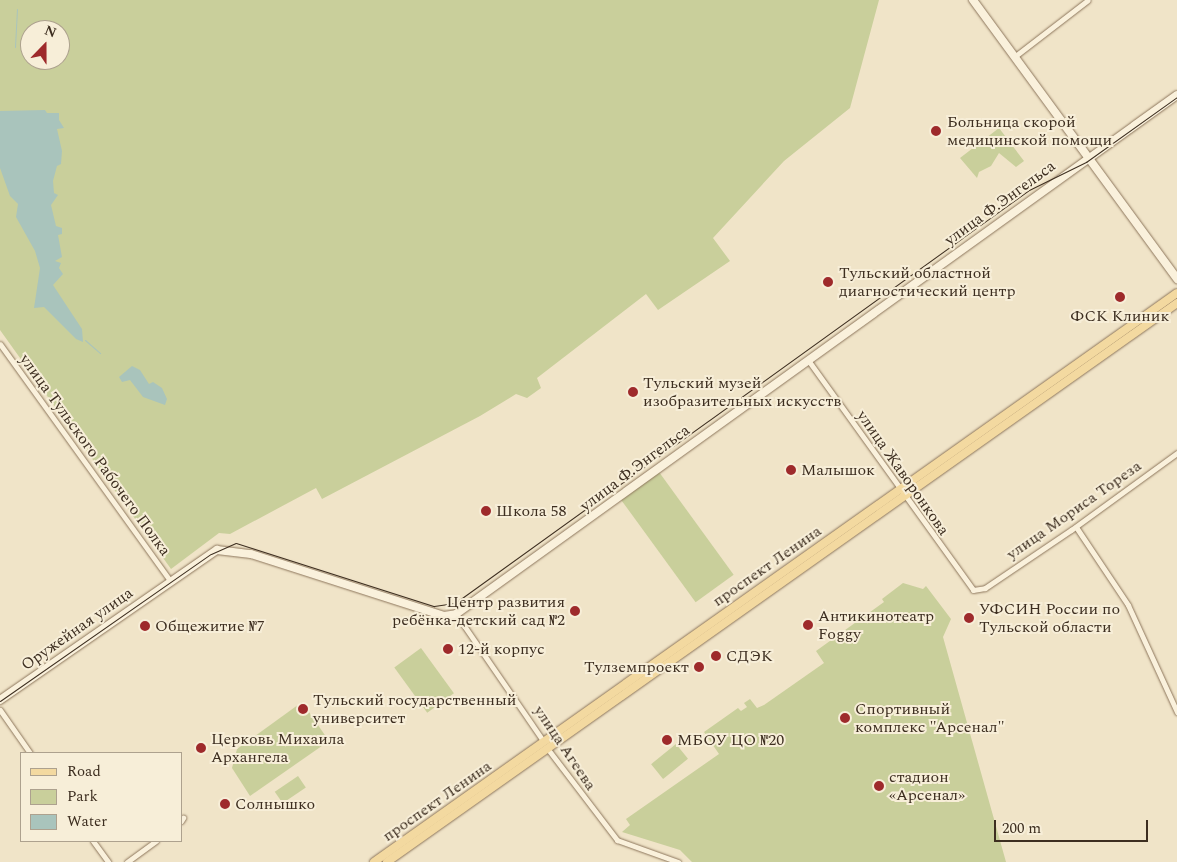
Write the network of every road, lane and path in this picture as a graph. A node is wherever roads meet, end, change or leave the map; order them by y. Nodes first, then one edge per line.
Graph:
1 (973, 0) edge
2 (1088, 0) edge
3 (1014, 56) junction
4 (1177, 95) edge
5 (1088, 158) junction
6 (1177, 279) edge
7 (1177, 293) edge
8 (1177, 303) edge
9 (0, 344) edge
10 (808, 359) junction
11 (1177, 453) edge
12 (902, 493) junction
13 (1076, 527) junction
14 (170, 581) junction
15 (985, 588) joint
16 (456, 614) junction
17 (0, 700) edge
18 (0, 710) edge
19 (1177, 712) edge
20 (546, 745) junction
21 (29, 752) edge
22 (94, 842) edge
23 (155, 842) edge
24 (108, 862) edge
25 (127, 862) edge
26 (374, 862) edge
27 (387, 862) edge
28 (678, 862) edge

1 - 3 street
2 - 3 street
3 - 5 street
4 - 5 street, улица Ф.Энгельса
5 - 6 street
5 - 10 street, улица Ф.Энгельса
7 - 12 main road, проспект Ленина
8 - 12 main road, проспект Ленина
9 - 14 street, улица Тульского Рабочего Полка
10 - 12 street, улица Жаворонкова
10 - 16 street, улица Ф.Энгельса
11 - 13 street, улица Мориса Тореза
12 - 15 street, улица Жаворонкова
12 - 20 main road, проспект Ленина
13 - 15 street, улица Мориса Тореза
13 - 19 street
14 - 16 street
14 - 17 street, Оружейная улица
16 - 20 street, улица Агеева
18 - 21 street
20 - 26 main road, проспект Ленина
20 - 27 main road, проспект Ленина
20 - 28 street, улица Агеева
22 - 24 street
23 - 25 street

